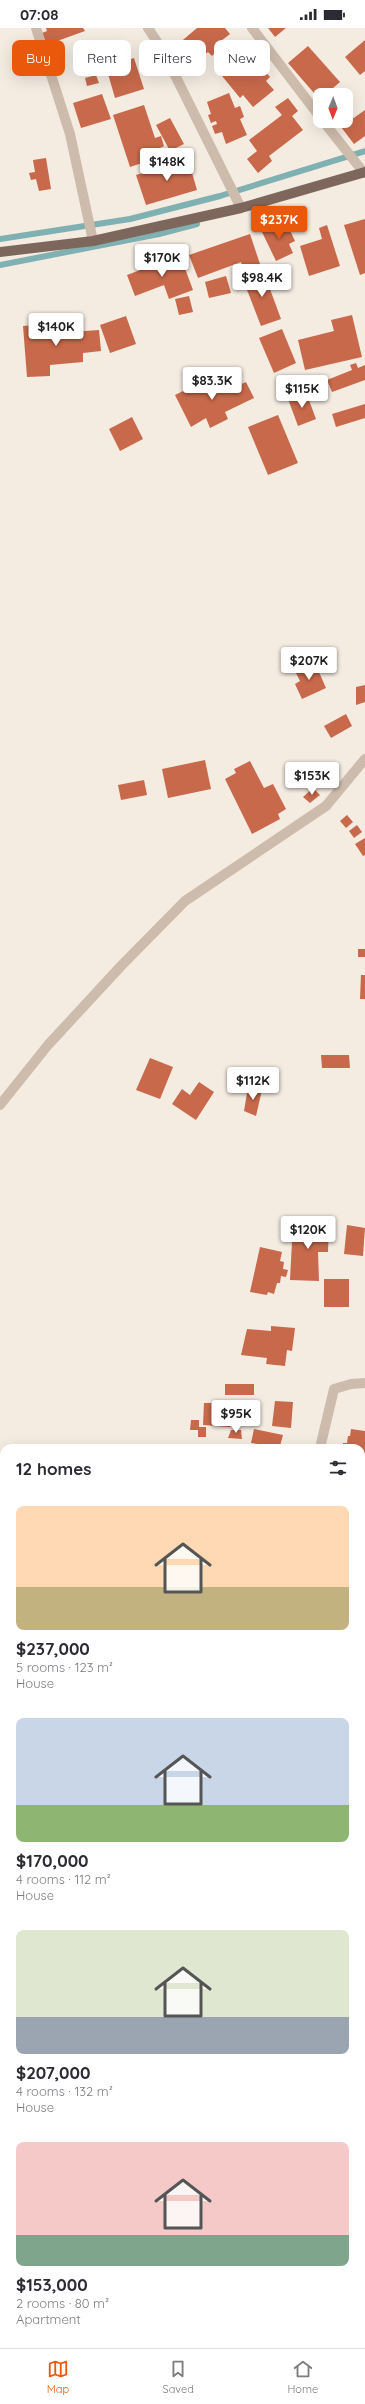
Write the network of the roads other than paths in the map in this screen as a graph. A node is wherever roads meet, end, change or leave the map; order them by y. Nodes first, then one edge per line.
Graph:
1 (36, 28) edge
2 (148, 28) edge
3 (252, 28) edge
4 (313, 108) edge
5 (329, 128) edge
6 (364, 173) edge
7 (241, 208) junction
8 (93, 241) junction
9 (0, 252) edge
10 (365, 759) edge
11 (0, 1105) edge
12 (365, 1383) edge
13 (321, 1444) edge

1 - 8 street
2 - 7 street
3 - 4 street
5 - 6 street
6 - 7 main road
7 - 8 main road
8 - 9 main road
10 - 11 street
12 - 13 street

